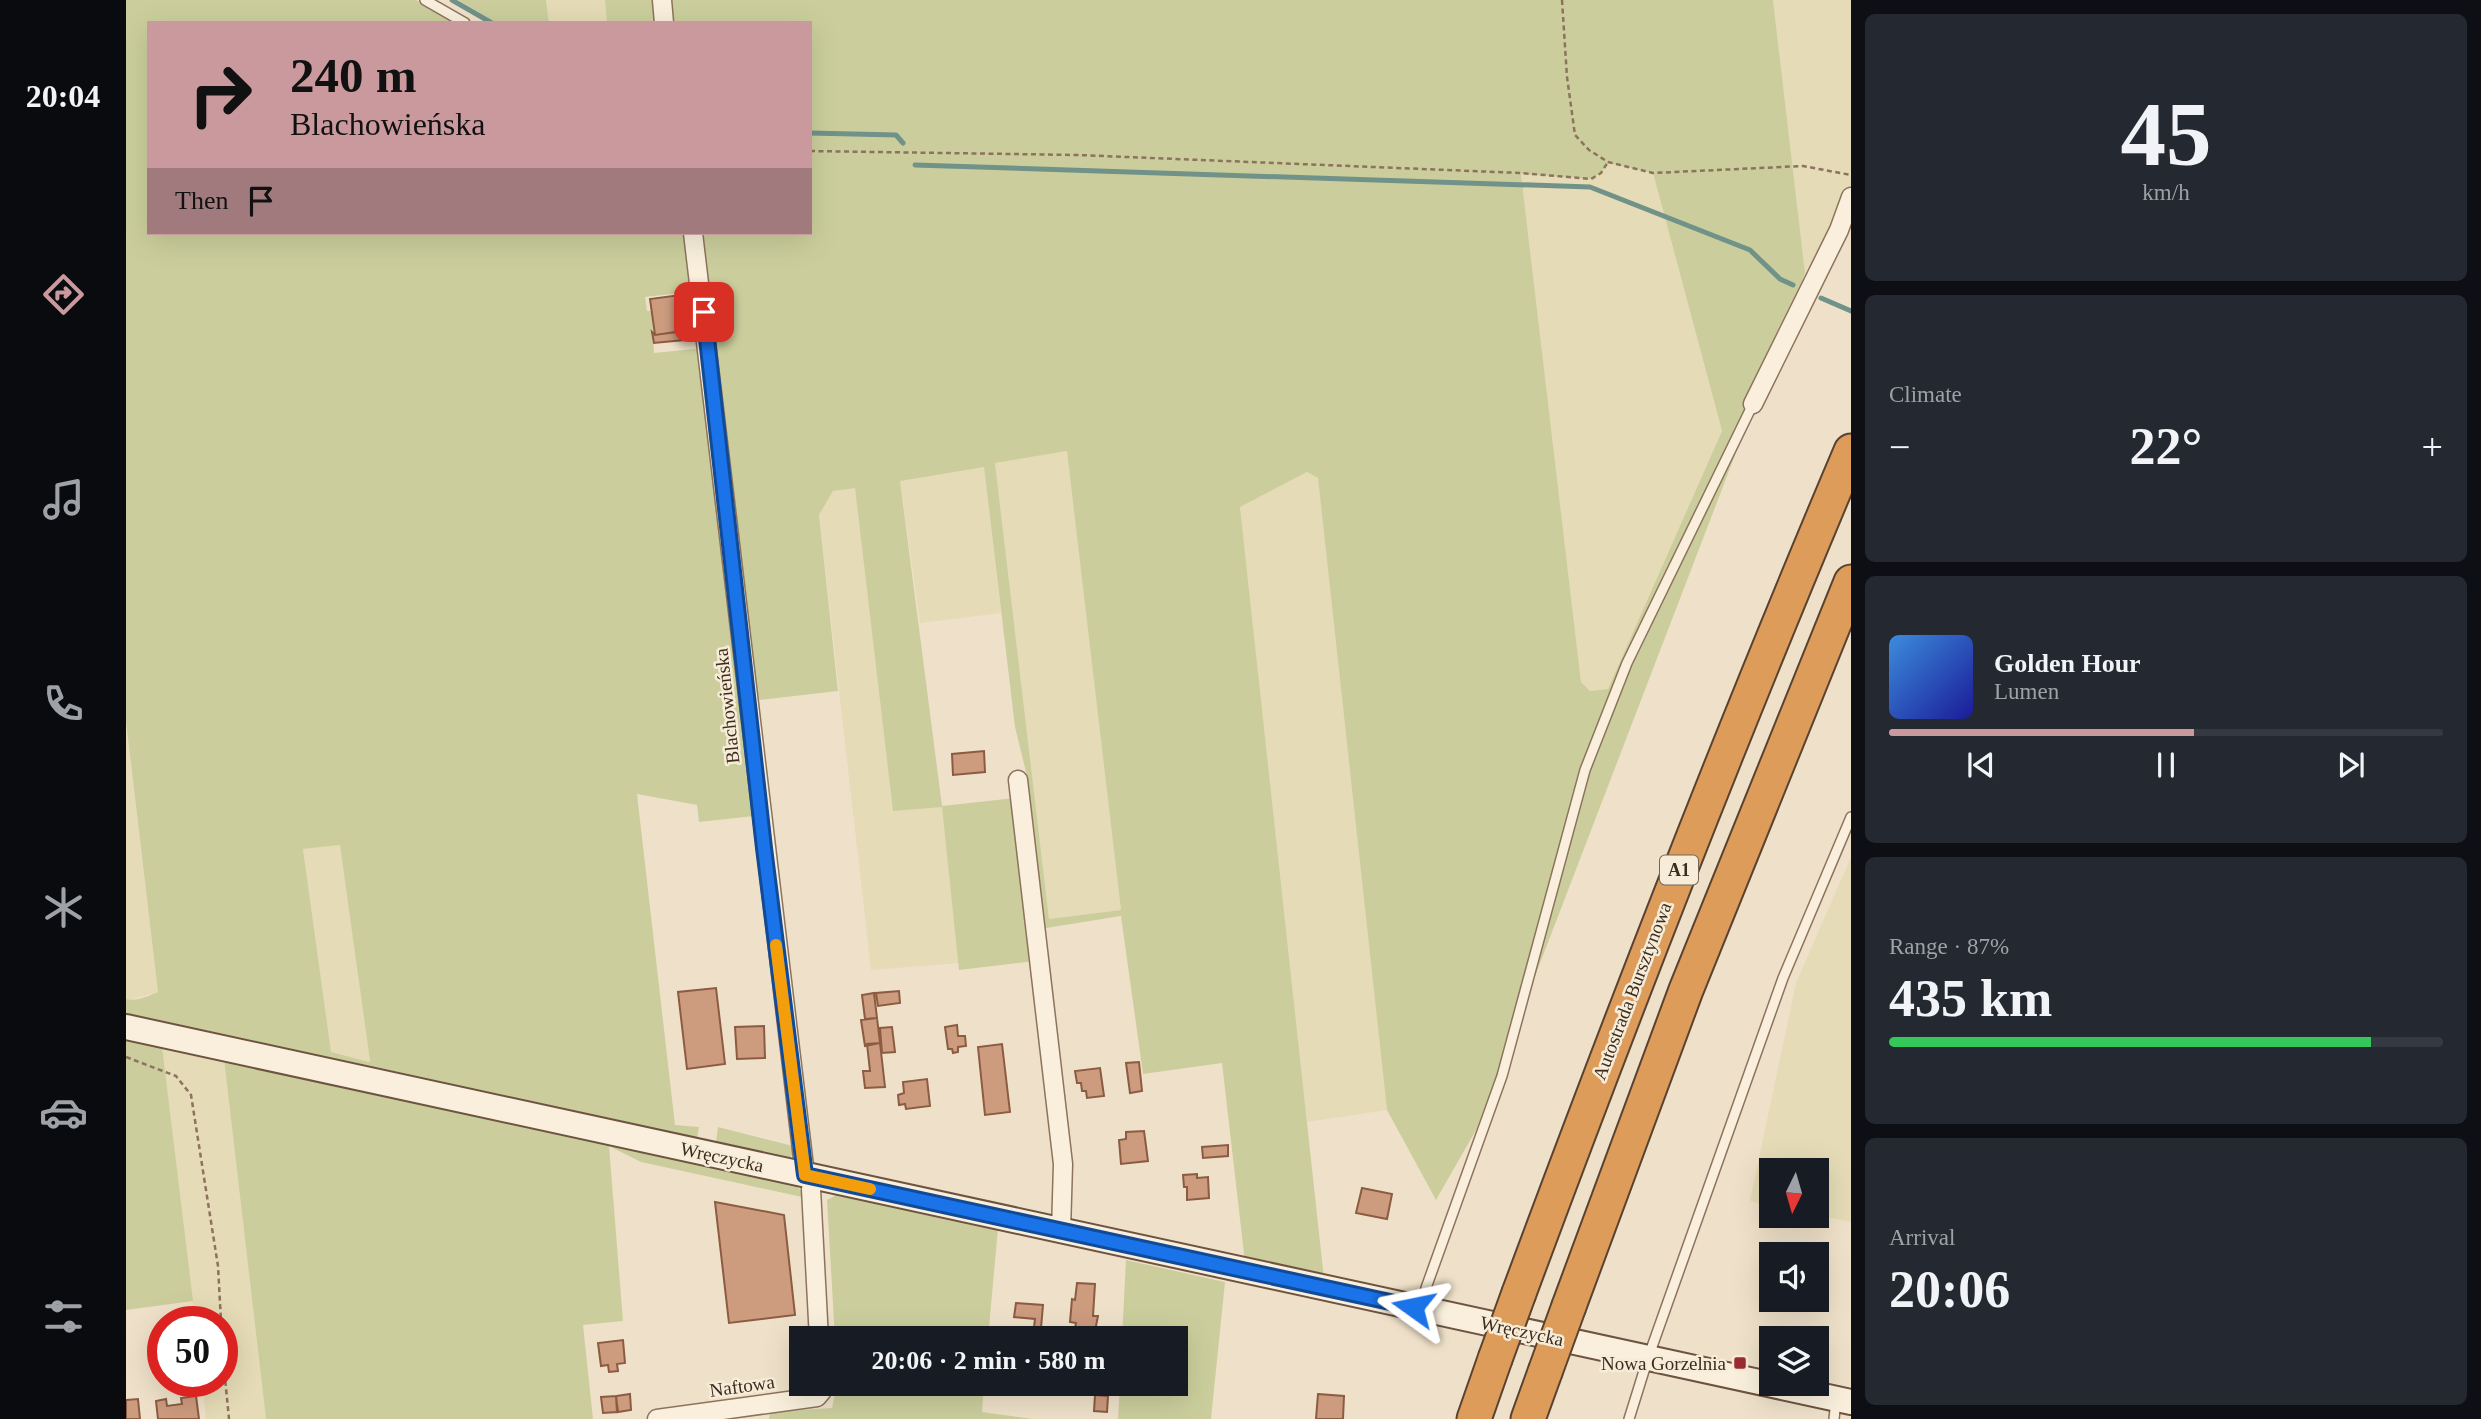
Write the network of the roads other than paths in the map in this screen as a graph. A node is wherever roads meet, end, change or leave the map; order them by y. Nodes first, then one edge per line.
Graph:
1 (425, 0) edge
2 (662, 0) edge
3 (462, 21) edge
4 (664, 21) edge
5 (1851, 197) edge
6 (693, 235) edge
7 (1753, 404) joint
8 (1851, 451) edge
9 (1851, 582) edge
10 (1018, 780) dead end
11 (1851, 817) edge
12 (126, 1027) edge
13 (810, 1176) junction
14 (1061, 1231) junction
15 (1422, 1310) junction
16 (818, 1326) edge
17 (1648, 1358) junction
18 (818, 1396) edge
19 (1840, 1407) edge
20 (657, 1419) edge
21 (1474, 1419) edge
22 (1528, 1419) edge
23 (1629, 1419) edge

1 - 3 lane
2 - 4 street
5 - 7 street
6 - 13 street, Blachowieńska
7 - 15 lane
8 - 21 highway, Autostrada Bursztynowa / A1, bridge
9 - 22 highway, A1, bridge
10 - 14 street
11 - 17 lane
12 - 13 main road, Wręczycka
13 - 14 main road, Wręczycka
13 - 16 street
14 - 15 main road, Wręczycka
15 - 17 main road, Wręczycka
17 - 19 main road, Wręczycka
17 - 23 lane
18 - 20 street, Naftowa

